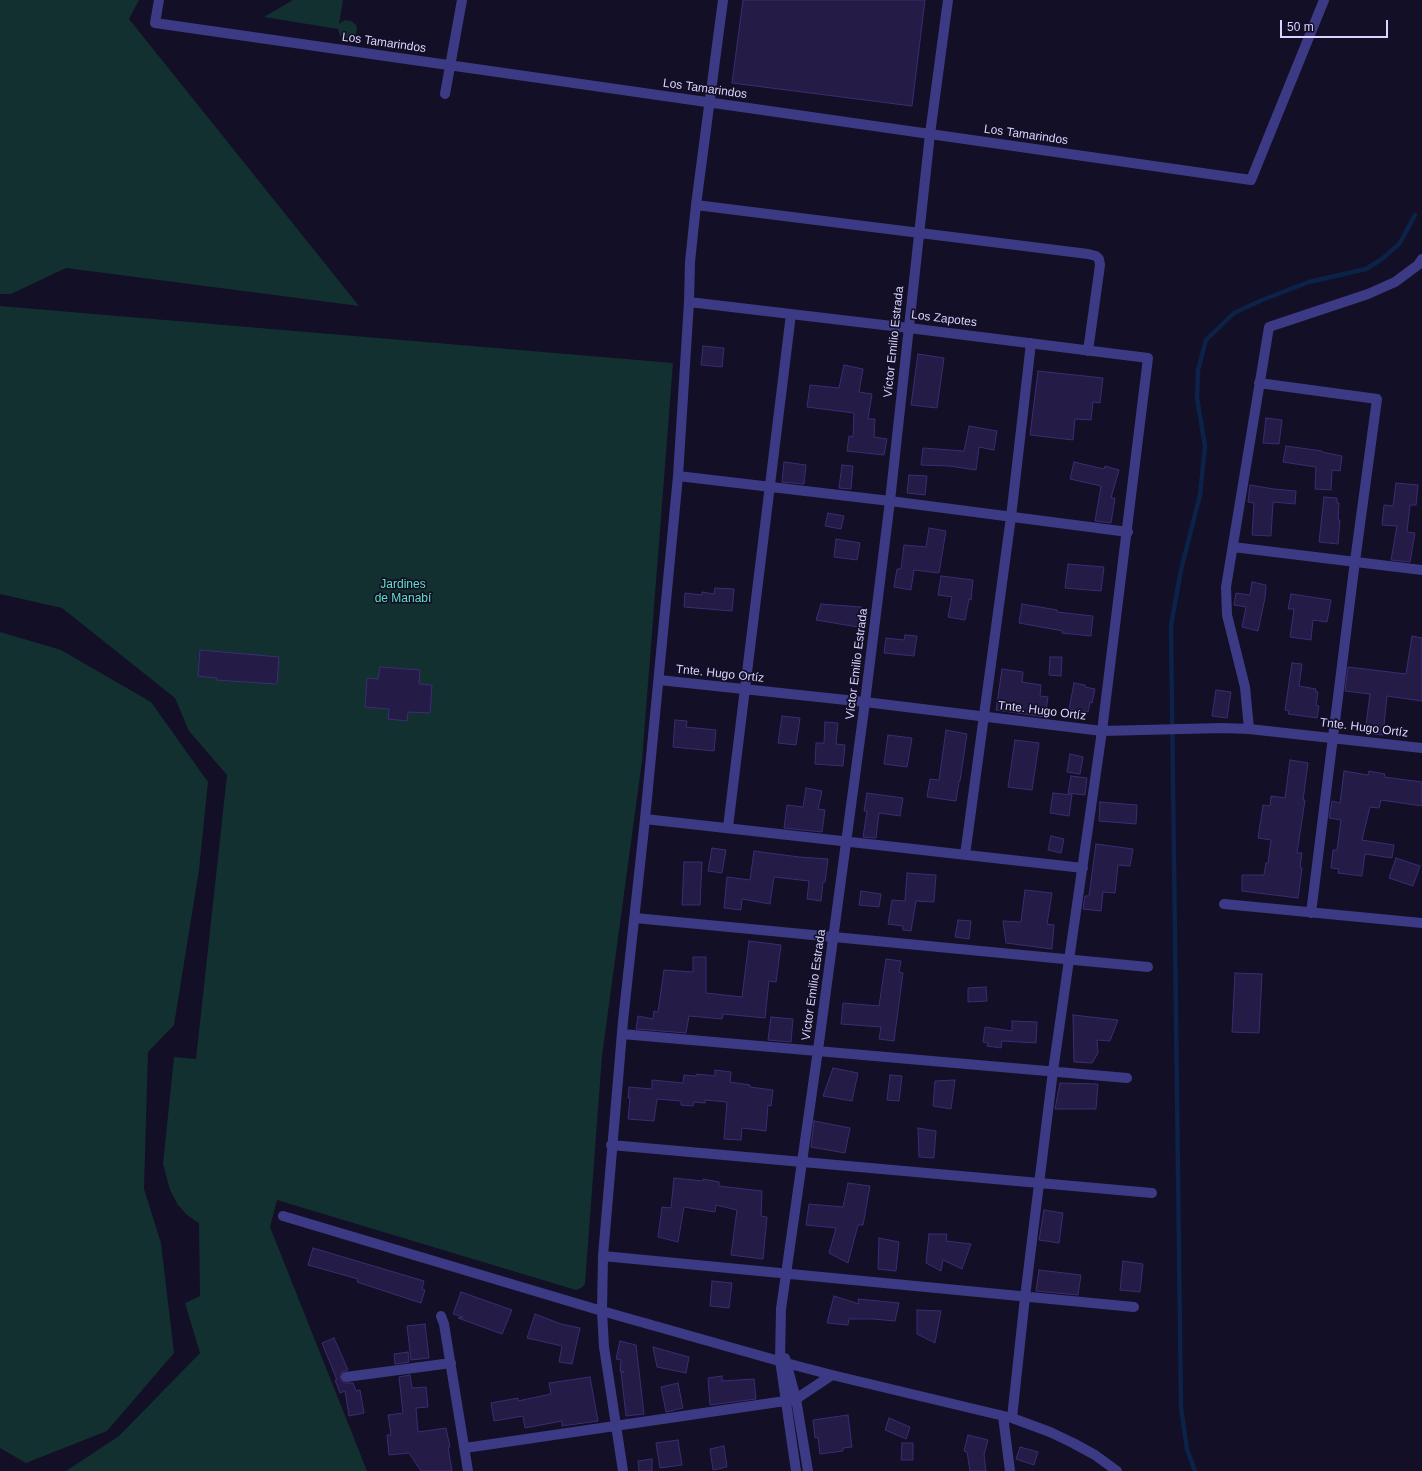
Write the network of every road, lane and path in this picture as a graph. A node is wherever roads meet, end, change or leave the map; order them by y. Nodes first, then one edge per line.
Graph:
1 (159, 0) edge
2 (462, 0) edge
3 (723, 0) edge
4 (948, 0) edge
5 (1324, 0) edge
6 (450, 65) junction
7 (445, 94) dead end
8 (709, 102) junction
9 (930, 134) junction
10 (696, 205) junction
11 (919, 233) junction
12 (1422, 259) edge
13 (689, 302) junction
14 (791, 314) junction
15 (909, 328) junction
16 (1031, 343) junction
17 (1088, 351) junction
18 (1259, 383) junction
19 (678, 476) junction
20 (770, 488) junction
21 (890, 501) junction
22 (1011, 517) junction
23 (1128, 532) junction
24 (1233, 547) junction
25 (1355, 562) junction
26 (1422, 570) edge
27 (659, 680) junction
28 (745, 689) junction
29 (865, 702) junction
30 (984, 717) junction
31 (1248, 729) junction
32 (1102, 731) junction
33 (1332, 738) junction
34 (1422, 748) edge
35 (645, 819) junction
36 (728, 827) junction
37 (847, 841) junction
38 (965, 855) junction
39 (1083, 868) junction
40 (1224, 904) dead end
41 (1311, 912) junction
42 (635, 918) junction
43 (1422, 923) edge
44 (834, 936) junction
45 (1069, 960) junction
46 (1148, 967) dead end
47 (622, 1034) junction
48 (818, 1050) junction
49 (1053, 1071) junction
50 (1127, 1078) dead end
51 (611, 1145) junction
52 (802, 1163) junction
53 (1040, 1183) junction
54 (1152, 1193) dead end
55 (283, 1216) dead end
56 (603, 1256) junction
57 (786, 1273) junction
58 (1025, 1297) junction
59 (1134, 1307) dead end
60 (602, 1311) junction
61 (441, 1316) dead end
62 (783, 1362) junction
63 (451, 1363) junction
64 (832, 1375) junction
65 (346, 1377) dead end
66 (796, 1399) junction
67 (785, 1401) junction
68 (1007, 1417) junction
69 (616, 1426) junction
70 (465, 1448) junction
71 (468, 1471) edge
72 (623, 1471) edge
73 (796, 1471) edge
74 (808, 1471) edge
75 (1010, 1471) edge
76 (1117, 1471) edge

1 - 6 street, Los Tamarindos
2 - 6 street
3 - 8 street
4 - 9 street, Víctor Emilio Estrada
5 - 9 street, Los Tamarindos
6 - 7 street
6 - 8 street, Los Tamarindos
8 - 9 street, Los Tamarindos
8 - 10 street
9 - 11 street, Víctor Emilio Estrada
10 - 11 street
10 - 13 street
11 - 15 street, Víctor Emilio Estrada
11 - 17 street
12 - 18 street
13 - 14 street, Los Zapotes
13 - 19 street
14 - 15 street, Los Zapotes
14 - 20 street
15 - 16 street, Los Zapotes
15 - 21 street, Víctor Emilio Estrada
16 - 17 street, Los Zapotes
16 - 22 street
17 - 23 street, Los Zapotes
18 - 24 street
18 - 25 street
19 - 20 street
19 - 27 street
20 - 21 street
20 - 28 street
21 - 22 street
21 - 29 street, Víctor Emilio Estrada
22 - 23 street
22 - 30 street
23 - 32 street
24 - 25 street
24 - 31 street
25 - 26 street
25 - 33 street
27 - 28 street, Tnte. Hugo Ortíz
27 - 35 street
28 - 29 street, Tnte. Hugo Ortíz
28 - 36 street
29 - 30 street, Tnte. Hugo Ortíz
29 - 37 street, Víctor Emilio Estrada
30 - 32 street, Tnte. Hugo Ortíz
30 - 38 street
31 - 32 street, Tnte. Hugo Ortíz
31 - 33 street, Tnte. Hugo Ortíz
32 - 39 street
33 - 34 street, Tnte. Hugo Ortíz
33 - 41 street
35 - 36 street
35 - 42 street
36 - 37 street
37 - 38 street
37 - 44 street, Víctor Emilio Estrada
38 - 39 street
39 - 45 street
40 - 41 street
41 - 43 street
42 - 44 street
42 - 47 street
44 - 45 street
44 - 48 street, Víctor Emilio Estrada
45 - 46 street
45 - 49 street
47 - 48 street
47 - 51 street
48 - 49 street
48 - 52 street, Víctor Emilio Estrada
49 - 50 street
49 - 53 street
51 - 52 street
51 - 56 street
52 - 53 street
52 - 57 street, Víctor Emilio Estrada
53 - 54 street
53 - 58 street
55 - 60 street
56 - 57 street
56 - 60 street
57 - 58 street
57 - 62 street, Víctor Emilio Estrada
58 - 59 street
58 - 68 street
60 - 62 street
60 - 69 street
61 - 63 street
62 - 64 street
62 - 66 street
62 - 67 street
63 - 65 street
63 - 70 street
64 - 66 street
64 - 68 street
66 - 67 street
66 - 74 street
67 - 69 street
67 - 73 street
68 - 75 street
68 - 76 street
69 - 70 street
69 - 72 street
70 - 71 street

